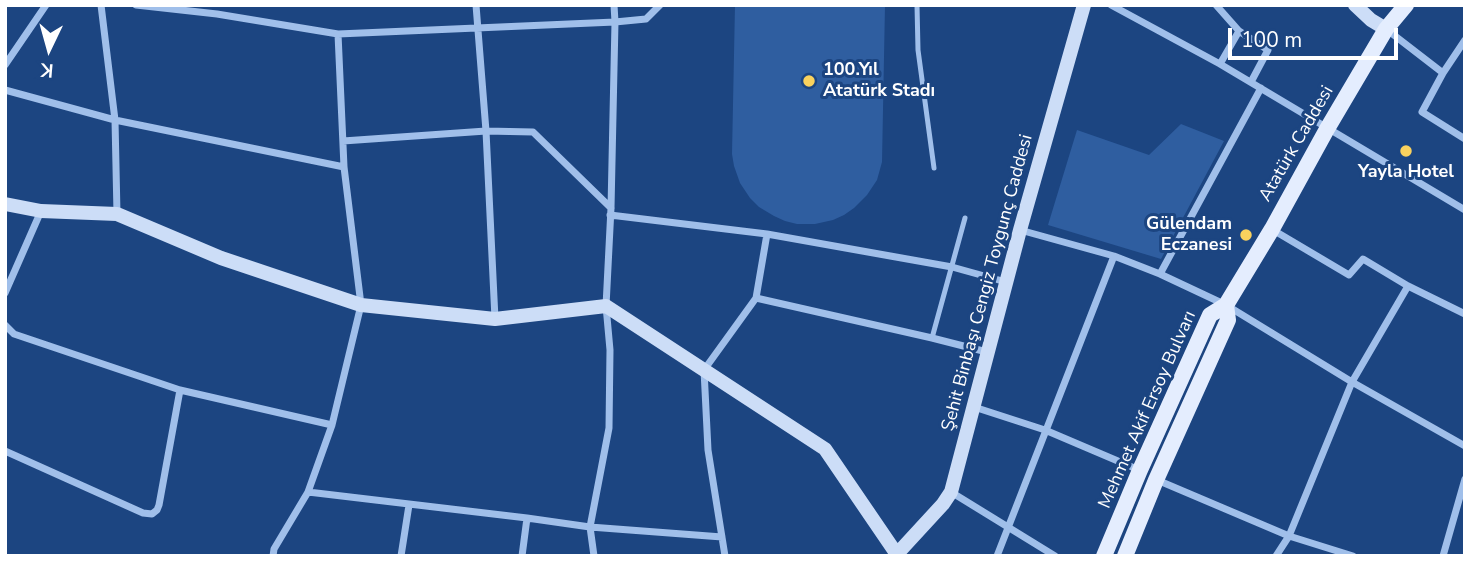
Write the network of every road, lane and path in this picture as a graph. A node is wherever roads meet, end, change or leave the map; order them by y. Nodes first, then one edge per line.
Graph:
1 (46, 5) edge
2 (101, 5) edge
3 (136, 5) edge
4 (476, 5) edge
5 (614, 5) edge
6 (660, 5) edge
7 (917, 5) edge
8 (1084, 5) edge
9 (1111, 5) edge
10 (1216, 5) edge
11 (1355, 5) edge
12 (1406, 5) edge
13 (615, 22) junction
14 (478, 27) junction
15 (1386, 29) junction
16 (1239, 32) junction
17 (338, 34) junction
18 (1465, 40) edge
19 (1220, 64) junction
20 (5, 65) edge
21 (1443, 74) junction
22 (1251, 82) junction
23 (1261, 88) junction
24 (5, 90) edge
25 (115, 120) junction
26 (1327, 129) junction
27 (486, 131) junction
28 (1465, 139) edge
29 (343, 141) junction
30 (344, 167) junction
31 (934, 167) dead end
32 (5, 204) edge
33 (1465, 210) edge
34 (41, 211) junction
35 (611, 212) junction
36 (117, 214) junction
37 (965, 218) dead end
38 (1272, 229) junction
39 (1020, 230) junction
40 (767, 234) junction
41 (1114, 256) junction
42 (952, 267) junction
43 (1160, 274) junction
44 (1006, 282) junction
45 (1408, 286) junction
46 (5, 293) edge
47 (756, 298) junction
48 (361, 305) junction
49 (1226, 305) junction
50 (606, 306) junction
51 (1465, 314) edge
52 (495, 319) junction
53 (5, 325) edge
54 (932, 338) junction
55 (987, 352) junction
56 (704, 370) junction
57 (1352, 382) junction
58 (180, 390) junction
59 (973, 407) junction
60 (331, 425) junction
61 (1045, 430) junction
62 (1465, 446) edge
63 (5, 450) edge
64 (1140, 470) junction
65 (1465, 479) edge
66 (1156, 480) junction
67 (308, 492) junction
68 (951, 492) junction
69 (409, 505) junction
70 (527, 518) junction
71 (590, 527) junction
72 (1007, 528) junction
73 (1289, 536) junction
74 (723, 537) junction
75 (897, 555) edge
76 (273, 556) edge
77 (401, 556) edge
78 (522, 556) edge
79 (594, 556) edge
80 (724, 556) edge
81 (997, 556) edge
82 (1055, 556) edge
83 (1104, 556) edge
84 (1125, 556) edge
85 (1276, 556) edge
86 (1353, 556) edge
87 (1443, 556) edge

1 - 20 street
2 - 25 street
3 - 17 street
4 - 14 street
5 - 13 street
6 - 13 street
7 - 31 lane
8 - 39 street, Şehit Binbaşı Cengiz Toygunç Caddesi
9 - 19 street
10 - 16 street
11 - 15 street
12 - 15 main road, Atatürk Caddesi
13 - 14 street
13 - 35 street
14 - 17 street
14 - 27 street
15 - 21 street
15 - 26 main road, Atatürk Caddesi
16 - 19 street
16 - 22 street
17 - 29 street
18 - 21 street
19 - 22 street
21 - 28 street
22 - 23 street
23 - 26 street
23 - 43 street
24 - 25 street
25 - 30 street
25 - 36 street
26 - 33 street
26 - 38 main road, Atatürk Caddesi
27 - 29 street
27 - 35 street
27 - 52 street
29 - 30 street
30 - 48 street
32 - 34 street
34 - 36 street
34 - 46 street
35 - 40 street
35 - 50 street
36 - 48 street
37 - 42 lane
38 - 45 street
38 - 49 main road, Atatürk Caddesi
39 - 41 street
39 - 44 street, Şehit Binbaşı Cengiz Toygunç Caddesi
40 - 42 street
40 - 47 street
41 - 43 street
41 - 61 street
42 - 44 street
42 - 54 lane
43 - 49 street
44 - 55 street, Şehit Binbaşı Cengiz Toygunç Caddesi
45 - 51 street
45 - 57 street
47 - 54 street
47 - 56 street
48 - 52 street
48 - 60 street
49 - 57 street
49 - 64 main road, Mehmet Akif Ersoy Bulvarı
49 - 66 main road, Mehmet Akif Ersoy Bulvarı
50 - 52 street
50 - 56 street
50 - 71 street
53 - 58 street
54 - 55 street
55 - 59 street, Şehit Binbaşı Cengiz Toygunç Caddesi
56 - 74 street
56 - 75 street
57 - 62 street
57 - 73 street
58 - 60 street
58 - 63 street
59 - 61 street
59 - 68 street, Şehit Binbaşı Cengiz Toygunç Caddesi
60 - 67 street
61 - 64 street
61 - 72 street
64 - 83 main road, Mehmet Akif Ersoy Bulvarı
65 - 87 street
66 - 73 street
66 - 84 main road, Mehmet Akif Ersoy Bulvarı
67 - 69 street
67 - 76 street
68 - 72 street
68 - 75 street, Şehit Binbaşı Cengiz Toygunç Caddesi
69 - 70 street
69 - 77 street
70 - 71 street
70 - 78 street
71 - 74 street
71 - 79 street
72 - 81 street
72 - 82 street
73 - 85 street
73 - 86 street
74 - 80 street

